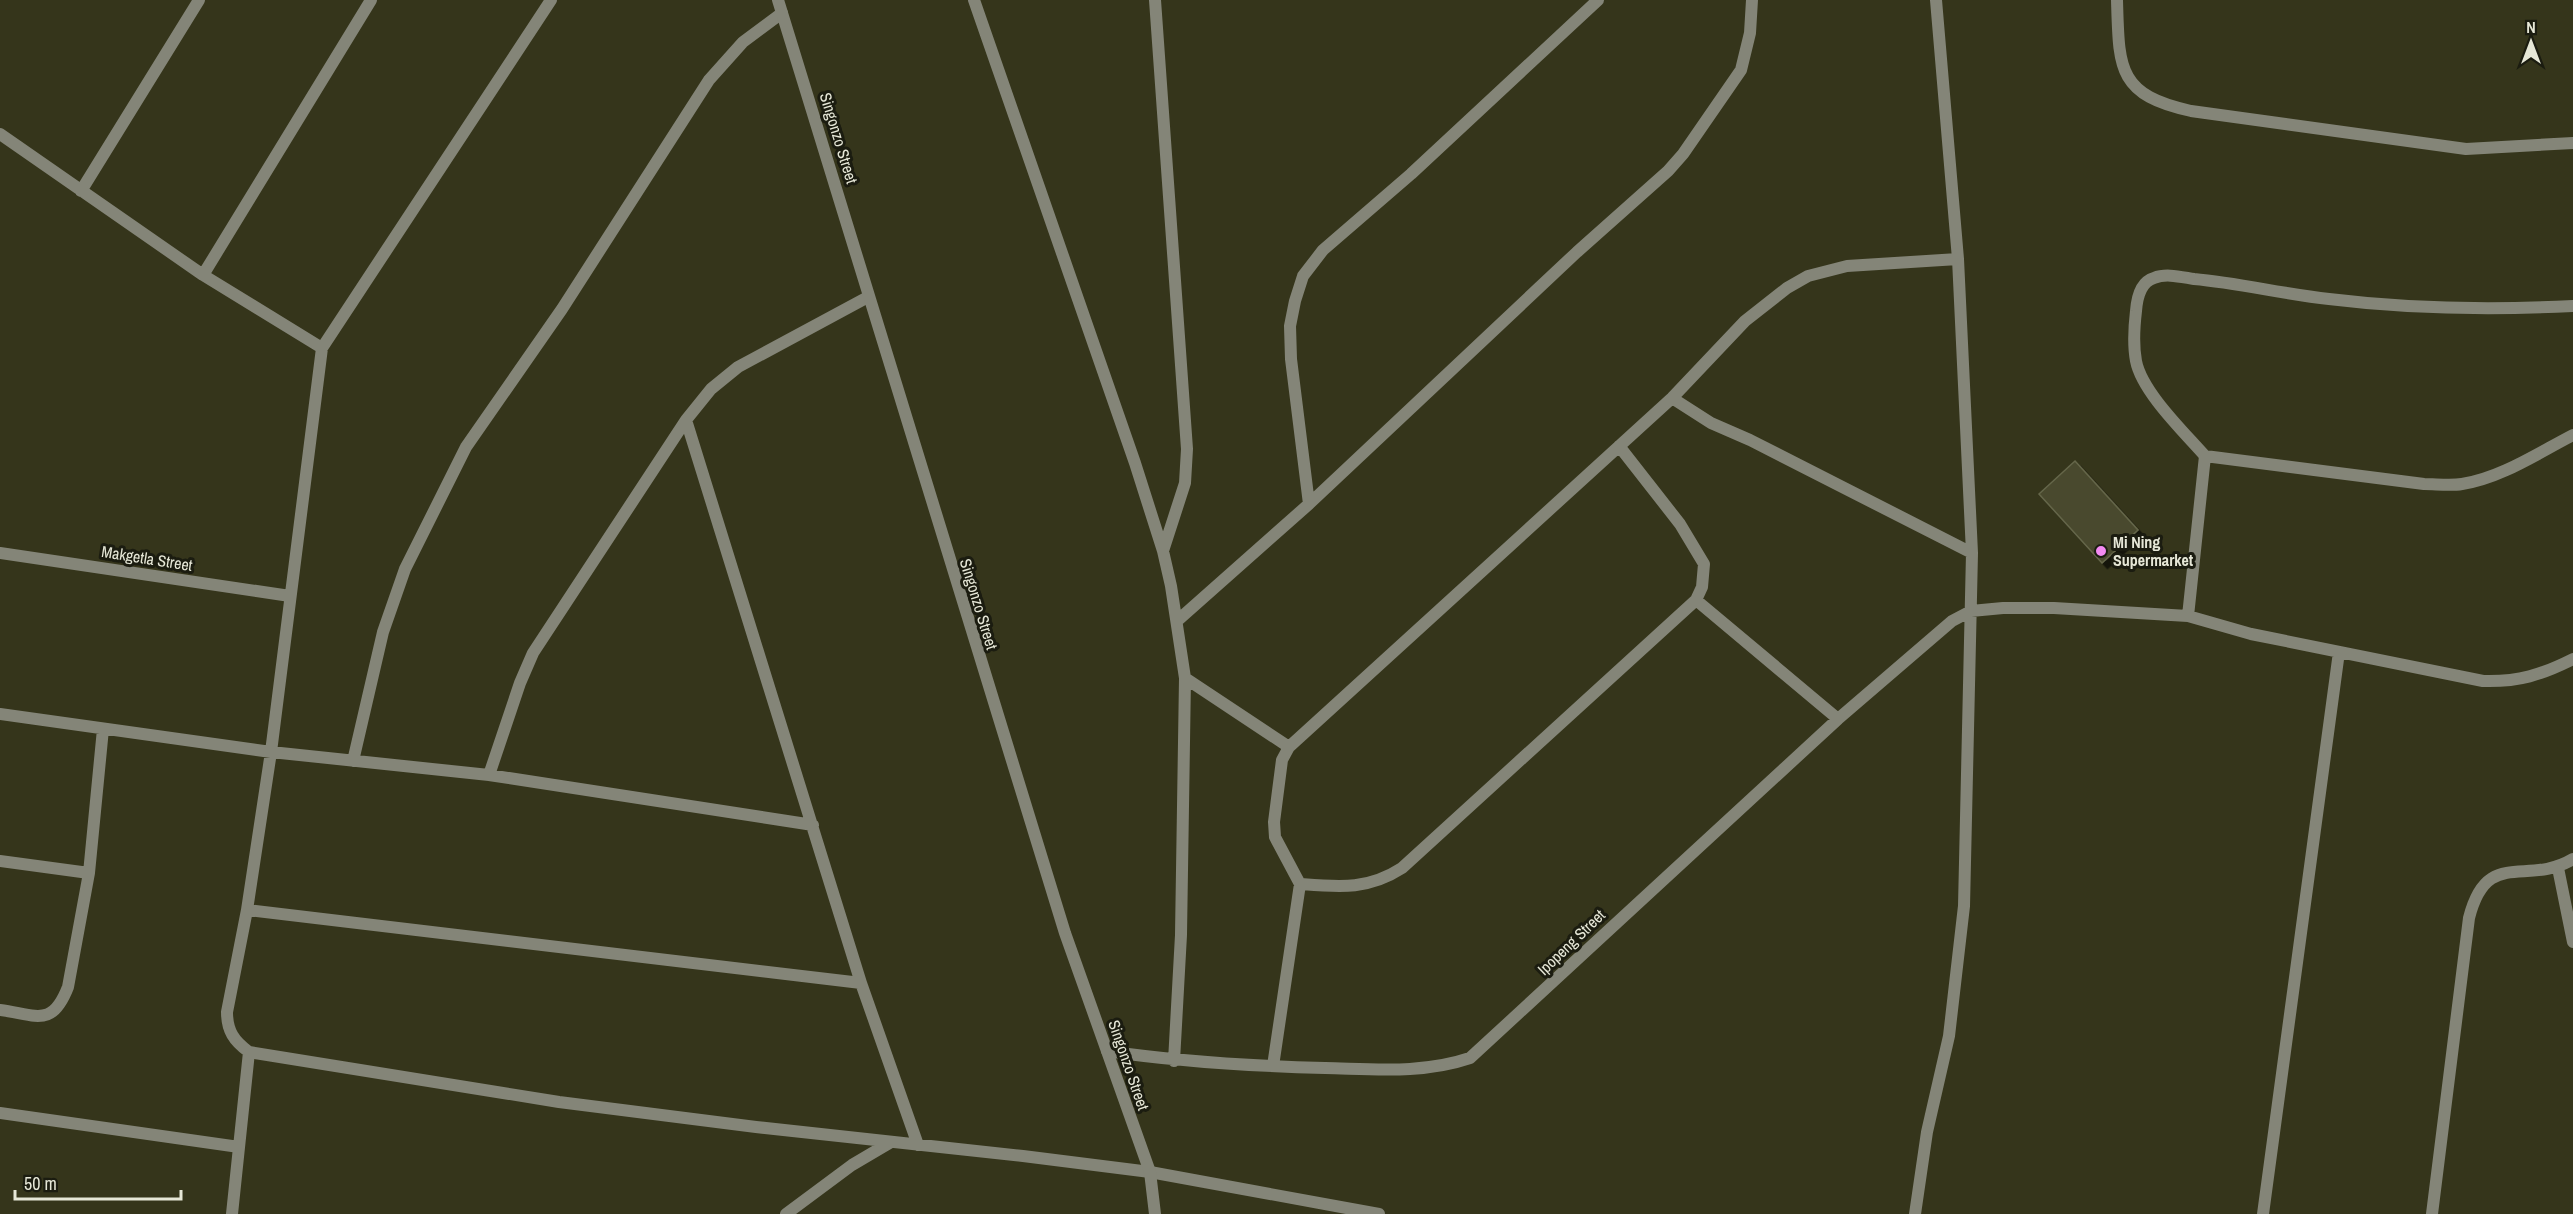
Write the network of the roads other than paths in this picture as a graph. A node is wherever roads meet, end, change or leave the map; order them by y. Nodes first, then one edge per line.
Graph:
1 (199, 0) edge
2 (371, 0) edge
3 (551, 0) edge
4 (778, 0) edge
5 (974, 0) edge
6 (1155, 0) edge
7 (1598, 0) edge
8 (1752, 0) edge
9 (1936, 0) edge
10 (2117, 0) edge
11 (782, 13) junction
12 (0, 134) edge
13 (2573, 143) edge
14 (81, 191) junction
15 (1958, 259) junction
16 (203, 275) junction
17 (868, 297) junction
18 (2573, 306) edge
19 (322, 348) junction
20 (1672, 398) junction
21 (686, 420) junction
22 (2573, 435) edge
23 (1619, 446) junction
24 (2205, 456) junction
25 (1309, 504) junction
26 (1163, 551) junction
27 (0, 552) edge
28 (1972, 553) junction
29 (290, 596) junction
30 (1696, 600) junction
31 (1971, 611) junction
32 (2188, 616) junction
33 (1177, 621) junction
34 (2338, 652) junction
35 (2573, 659) edge
36 (1185, 678) junction
37 (0, 714) edge
38 (1838, 720) junction
39 (103, 729) junction
40 (1289, 747) junction
41 (271, 752) junction
42 (353, 761) junction
43 (489, 775) junction
44 (813, 825) junction
45 (2573, 859) edge
46 (0, 861) edge
47 (2558, 868) junction
48 (89, 873) junction
49 (1300, 884) junction
50 (247, 910) junction
51 (2573, 942) edge
52 (861, 983) junction
53 (0, 1010) edge
54 (249, 1052) junction
55 (1107, 1052) junction
56 (1174, 1061) junction
57 (1273, 1066) junction
58 (0, 1113) edge
59 (891, 1142) junction
60 (918, 1145) junction
61 (239, 1147) junction
62 (1150, 1172) junction
63 (232, 1214) edge
64 (786, 1214) edge
65 (1155, 1214) edge
66 (1379, 1214) edge
67 (1915, 1214) edge
68 (2263, 1214) edge
69 (2432, 1214) edge

1 - 14 street
2 - 16 street
3 - 19 street
4 - 11 street, Singonzo Street
5 - 26 street
6 - 26 street
7 - 25 street
8 - 25 street
9 - 15 street
10 - 13 street
11 - 17 street, Singonzo Street
11 - 42 street
12 - 14 street
14 - 16 street
15 - 20 street
15 - 28 street
16 - 19 street
17 - 21 street
17 - 55 street, Singonzo Street
18 - 24 street
19 - 29 street
20 - 23 street
20 - 28 street
21 - 43 street
21 - 44 street
22 - 24 street
23 - 30 street
23 - 40 street
24 - 32 street
25 - 33 street
26 - 33 street
27 - 29 street, Makgetla Street
28 - 31 street
29 - 41 street
30 - 38 street
30 - 49 street
31 - 32 street
31 - 38 street, Ipopeng Street
31 - 67 street
32 - 34 street
33 - 36 street
34 - 35 street
34 - 68 street
36 - 40 street
36 - 56 street
37 - 39 street
38 - 57 street, Ipopeng Street
39 - 41 street
39 - 48 street
40 - 49 street
41 - 42 street
41 - 50 street
42 - 43 street
43 - 44 street
44 - 52 street
45 - 47 street
46 - 48 street
47 - 51 street
47 - 69 street
48 - 53 street
49 - 57 street
50 - 52 street
50 - 54 street
52 - 60 street
54 - 59 street
54 - 61 street
55 - 56 street, Ipopeng Street
55 - 62 street, Singonzo Street
56 - 57 street, Ipopeng Street
58 - 61 street
59 - 60 street
59 - 64 street
60 - 62 street
61 - 63 street
62 - 65 street, Singonzo Street
62 - 66 street

